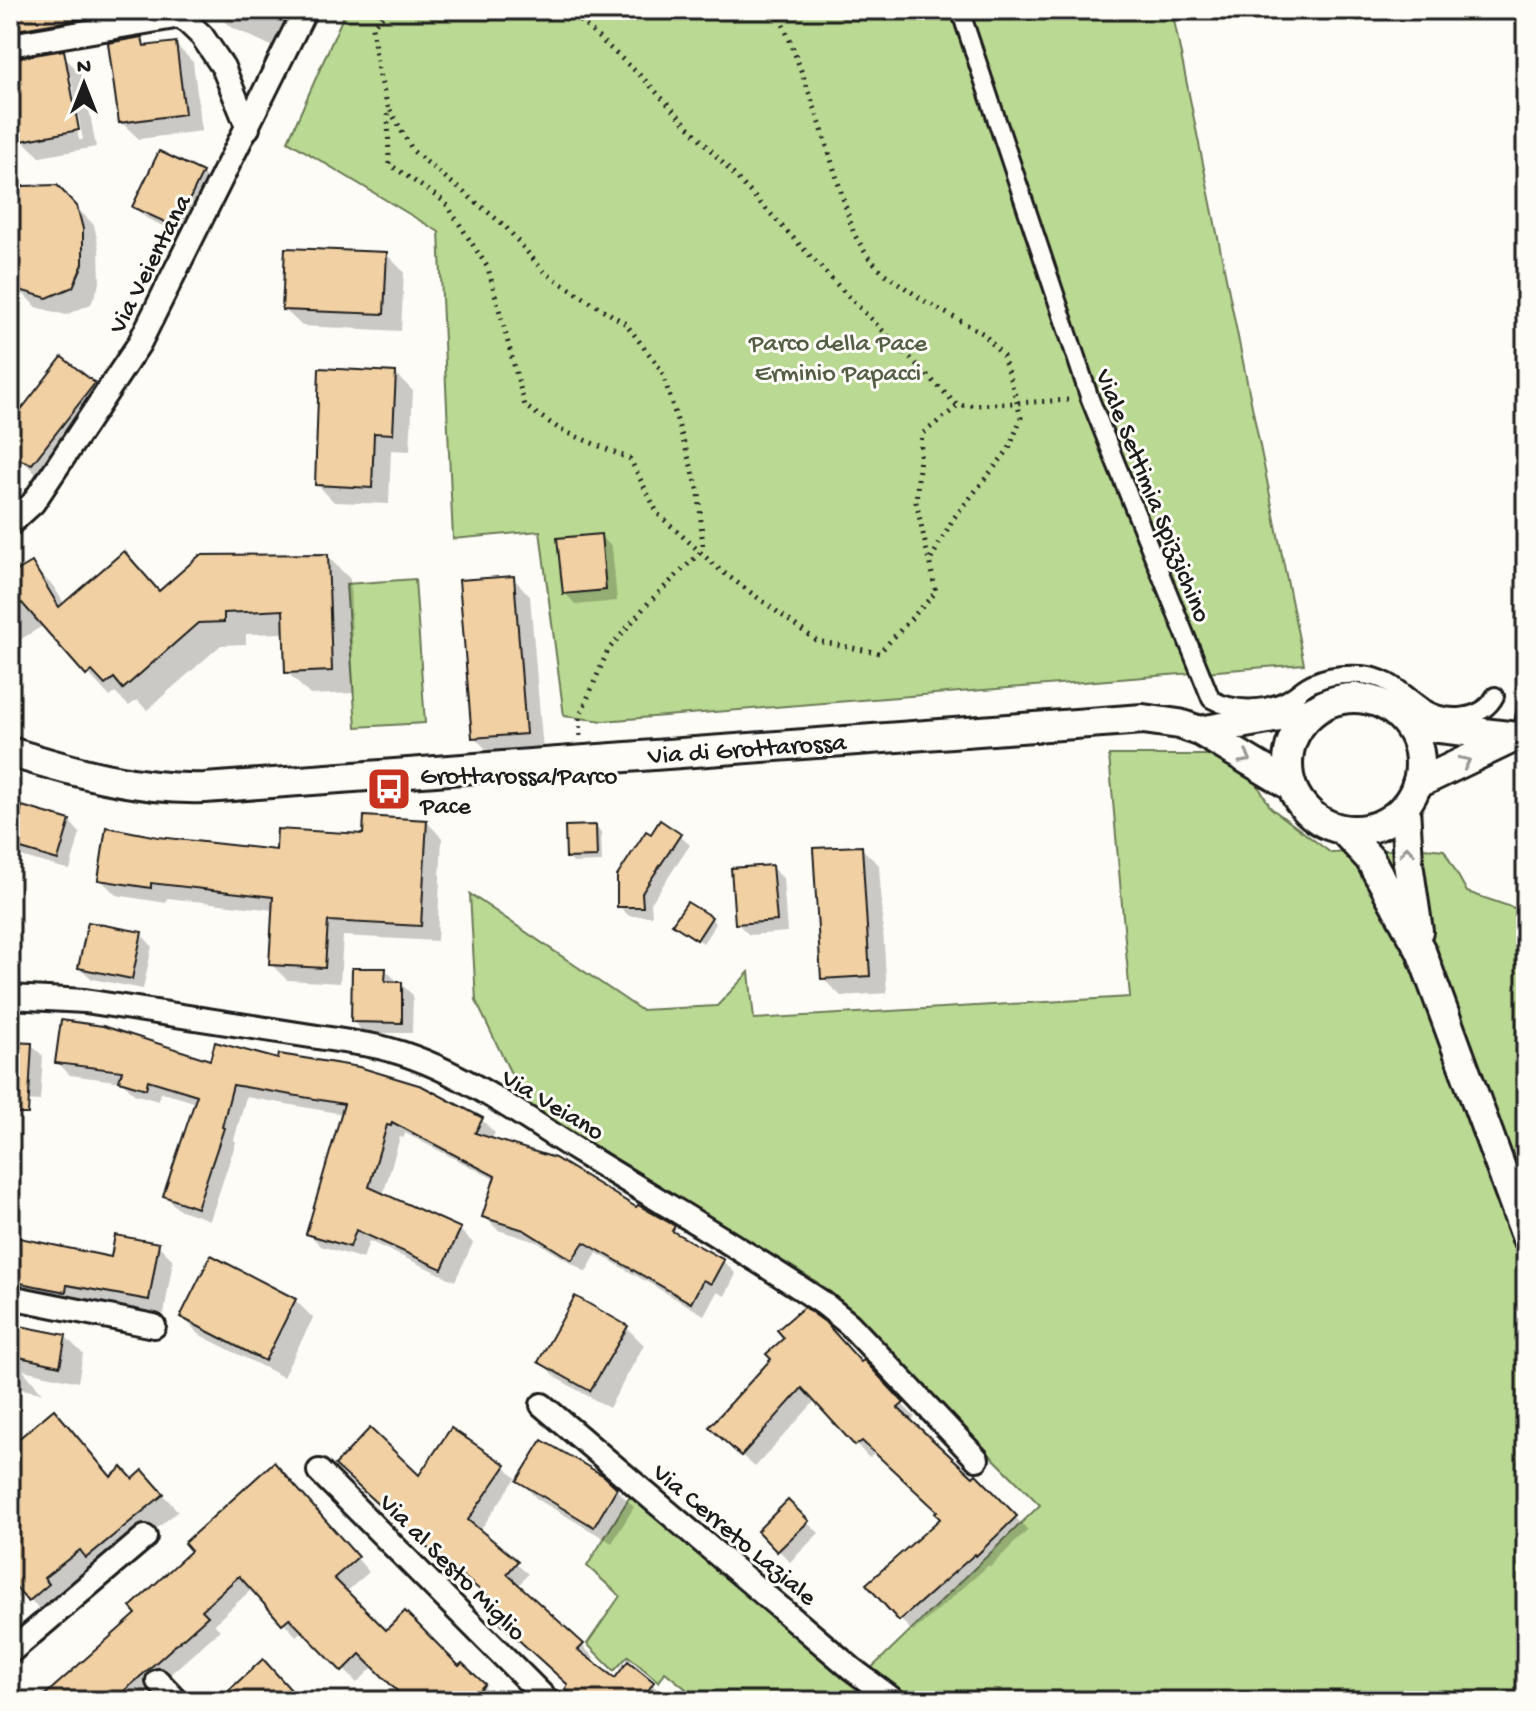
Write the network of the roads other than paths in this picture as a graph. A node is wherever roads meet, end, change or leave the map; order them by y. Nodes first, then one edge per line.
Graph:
1 (305, 10) edge
2 (960, 10) edge
3 (178, 13) edge
4 (10, 45) edge
5 (248, 128) junction
6 (10, 524) edge
7 (1495, 696) dead end
8 (1526, 701) edge
9 (1313, 711) junction
10 (1404, 720) junction
11 (1200, 731) junction
12 (1519, 738) edge
13 (10, 752) edge
14 (1291, 786) junction
15 (1411, 795) junction
16 (1343, 830) junction
17 (1421, 951) junction
18 (10, 997) edge
19 (1526, 1236) edge
20 (10, 1297) edge
21 (154, 1326) dead end
22 (542, 1405) dead end
23 (977, 1459) dead end
24 (319, 1471) dead end
25 (145, 1537) dead end
26 (10, 1652) edge
27 (158, 1681) dead end
28 (177, 1701) edge
29 (548, 1701) edge
30 (895, 1701) edge

1 - 5 street, Via Veientana
2 - 7 street, Viale Settimia Spizzichino
3 - 4 street
3 - 5 street
5 - 6 street, Via Veientana
8 - 12 lane
9 - 10 street
9 - 11 street, Via di Grottarossa
9 - 14 street
10 - 12 street
10 - 15 street
11 - 13 street, Via di Grottarossa
11 -> 14 street, Via di Grottarossa
15 -> 12 street
14 - 16 street
15 - 16 street
17 -> 15 street
16 - 17 street
17 - 19 street
18 - 23 street, Via Veiano
20 - 21 street
22 - 30 street, Via Cerreto Laziale
24 - 29 street, Via al Sesto Miglio
25 - 26 street
27 - 28 street

